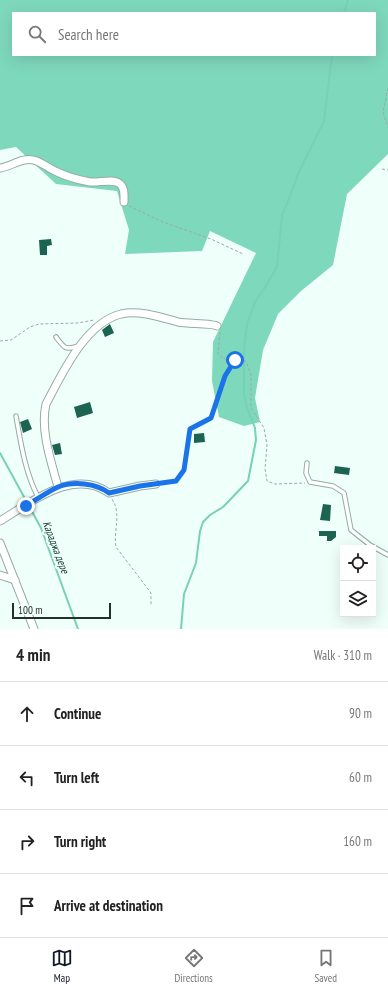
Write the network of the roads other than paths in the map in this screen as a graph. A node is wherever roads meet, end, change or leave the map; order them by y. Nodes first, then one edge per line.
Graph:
1 (0, 168) edge
2 (124, 202) road end
3 (217, 326) road end
4 (56, 337) dead end
5 (80, 346) junction
6 (16, 416) dead end
7 (307, 463) dead end
8 (156, 484) road end
9 (58, 487) junction
10 (39, 498) junction
11 (0, 521) edge
12 (0, 543) edge
13 (388, 555) edge
14 (0, 575) edge
15 (15, 580) junction
16 (34, 629) edge

1 - 2 street
3 - 5 street
4 - 5 lane
5 - 9 street
6 - 10 lane
7 - 13 lane
8 - 9 street
9 - 10 street
10 - 11 street
12 - 15 street
14 - 15 street
15 - 16 street

